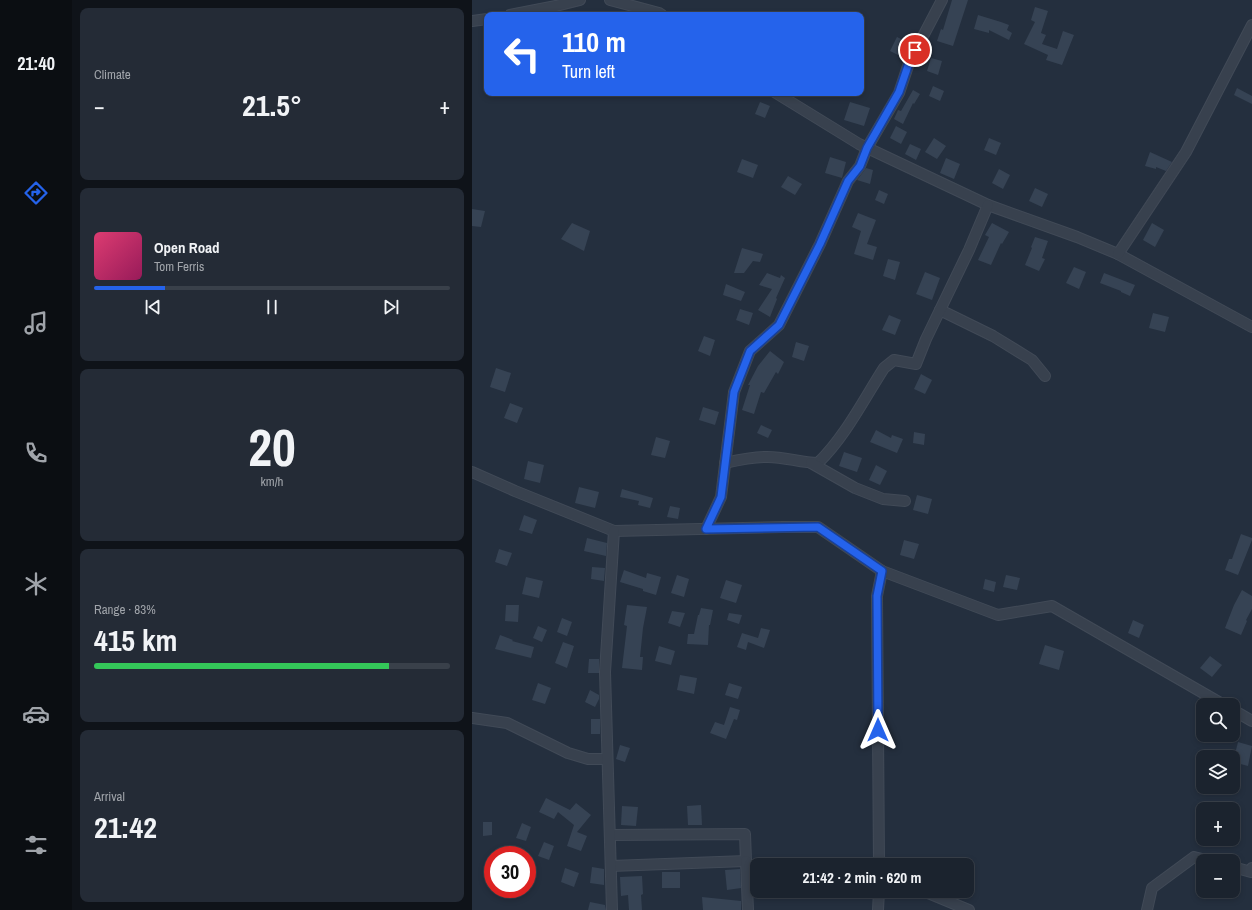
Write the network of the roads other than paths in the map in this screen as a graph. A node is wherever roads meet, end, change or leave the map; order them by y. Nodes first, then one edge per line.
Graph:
1 (580, 0) edge
2 (610, 0) edge
3 (942, 0) edge
4 (525, 12) edge
5 (655, 12) edge
6 (484, 20) edge
7 (472, 22) edge
8 (1252, 25) edge
9 (781, 96) edge
10 (867, 148) junction
11 (988, 205) junction
12 (1118, 254) junction
13 (940, 310) junction
14 (1252, 327) edge
15 (1045, 376) dead end
16 (725, 463) junction
17 (811, 463) junction
18 (472, 472) edge
19 (905, 501) dead end
20 (706, 529) junction
21 (614, 531) junction
22 (882, 571) junction
23 (1212, 698) edge
24 (1240, 714) edge
25 (472, 718) edge
26 (1252, 721) edge
27 (608, 759) junction
28 (610, 835) junction
29 (879, 858) edge
30 (1196, 858) edge
31 (746, 861) junction
32 (611, 866) junction
33 (1240, 868) edge
34 (1252, 871) edge
35 (879, 898) edge
36 (940, 898) edge
37 (612, 910) edge
38 (748, 910) edge
39 (878, 910) edge
40 (969, 910) edge
41 (1147, 910) edge

1 - 4 street
2 - 5 street
3 - 10 street
6 - 7 street
8 - 12 street
9 - 10 street
10 - 11 street
10 - 16 street
11 - 12 street
11 - 13 street
12 - 14 street
13 - 15 street
13 - 17 street
16 - 17 street
16 - 20 street
17 - 19 street
18 - 21 street
20 - 21 street
20 - 22 street
21 - 27 street
22 - 23 street
22 - 29 street
24 - 26 street
25 - 27 street
27 - 28 street
28 - 31 street
28 - 32 street
30 - 41 street
31 - 32 street
31 - 38 street
32 - 37 street
33 - 34 street
35 - 39 street
36 - 40 street

